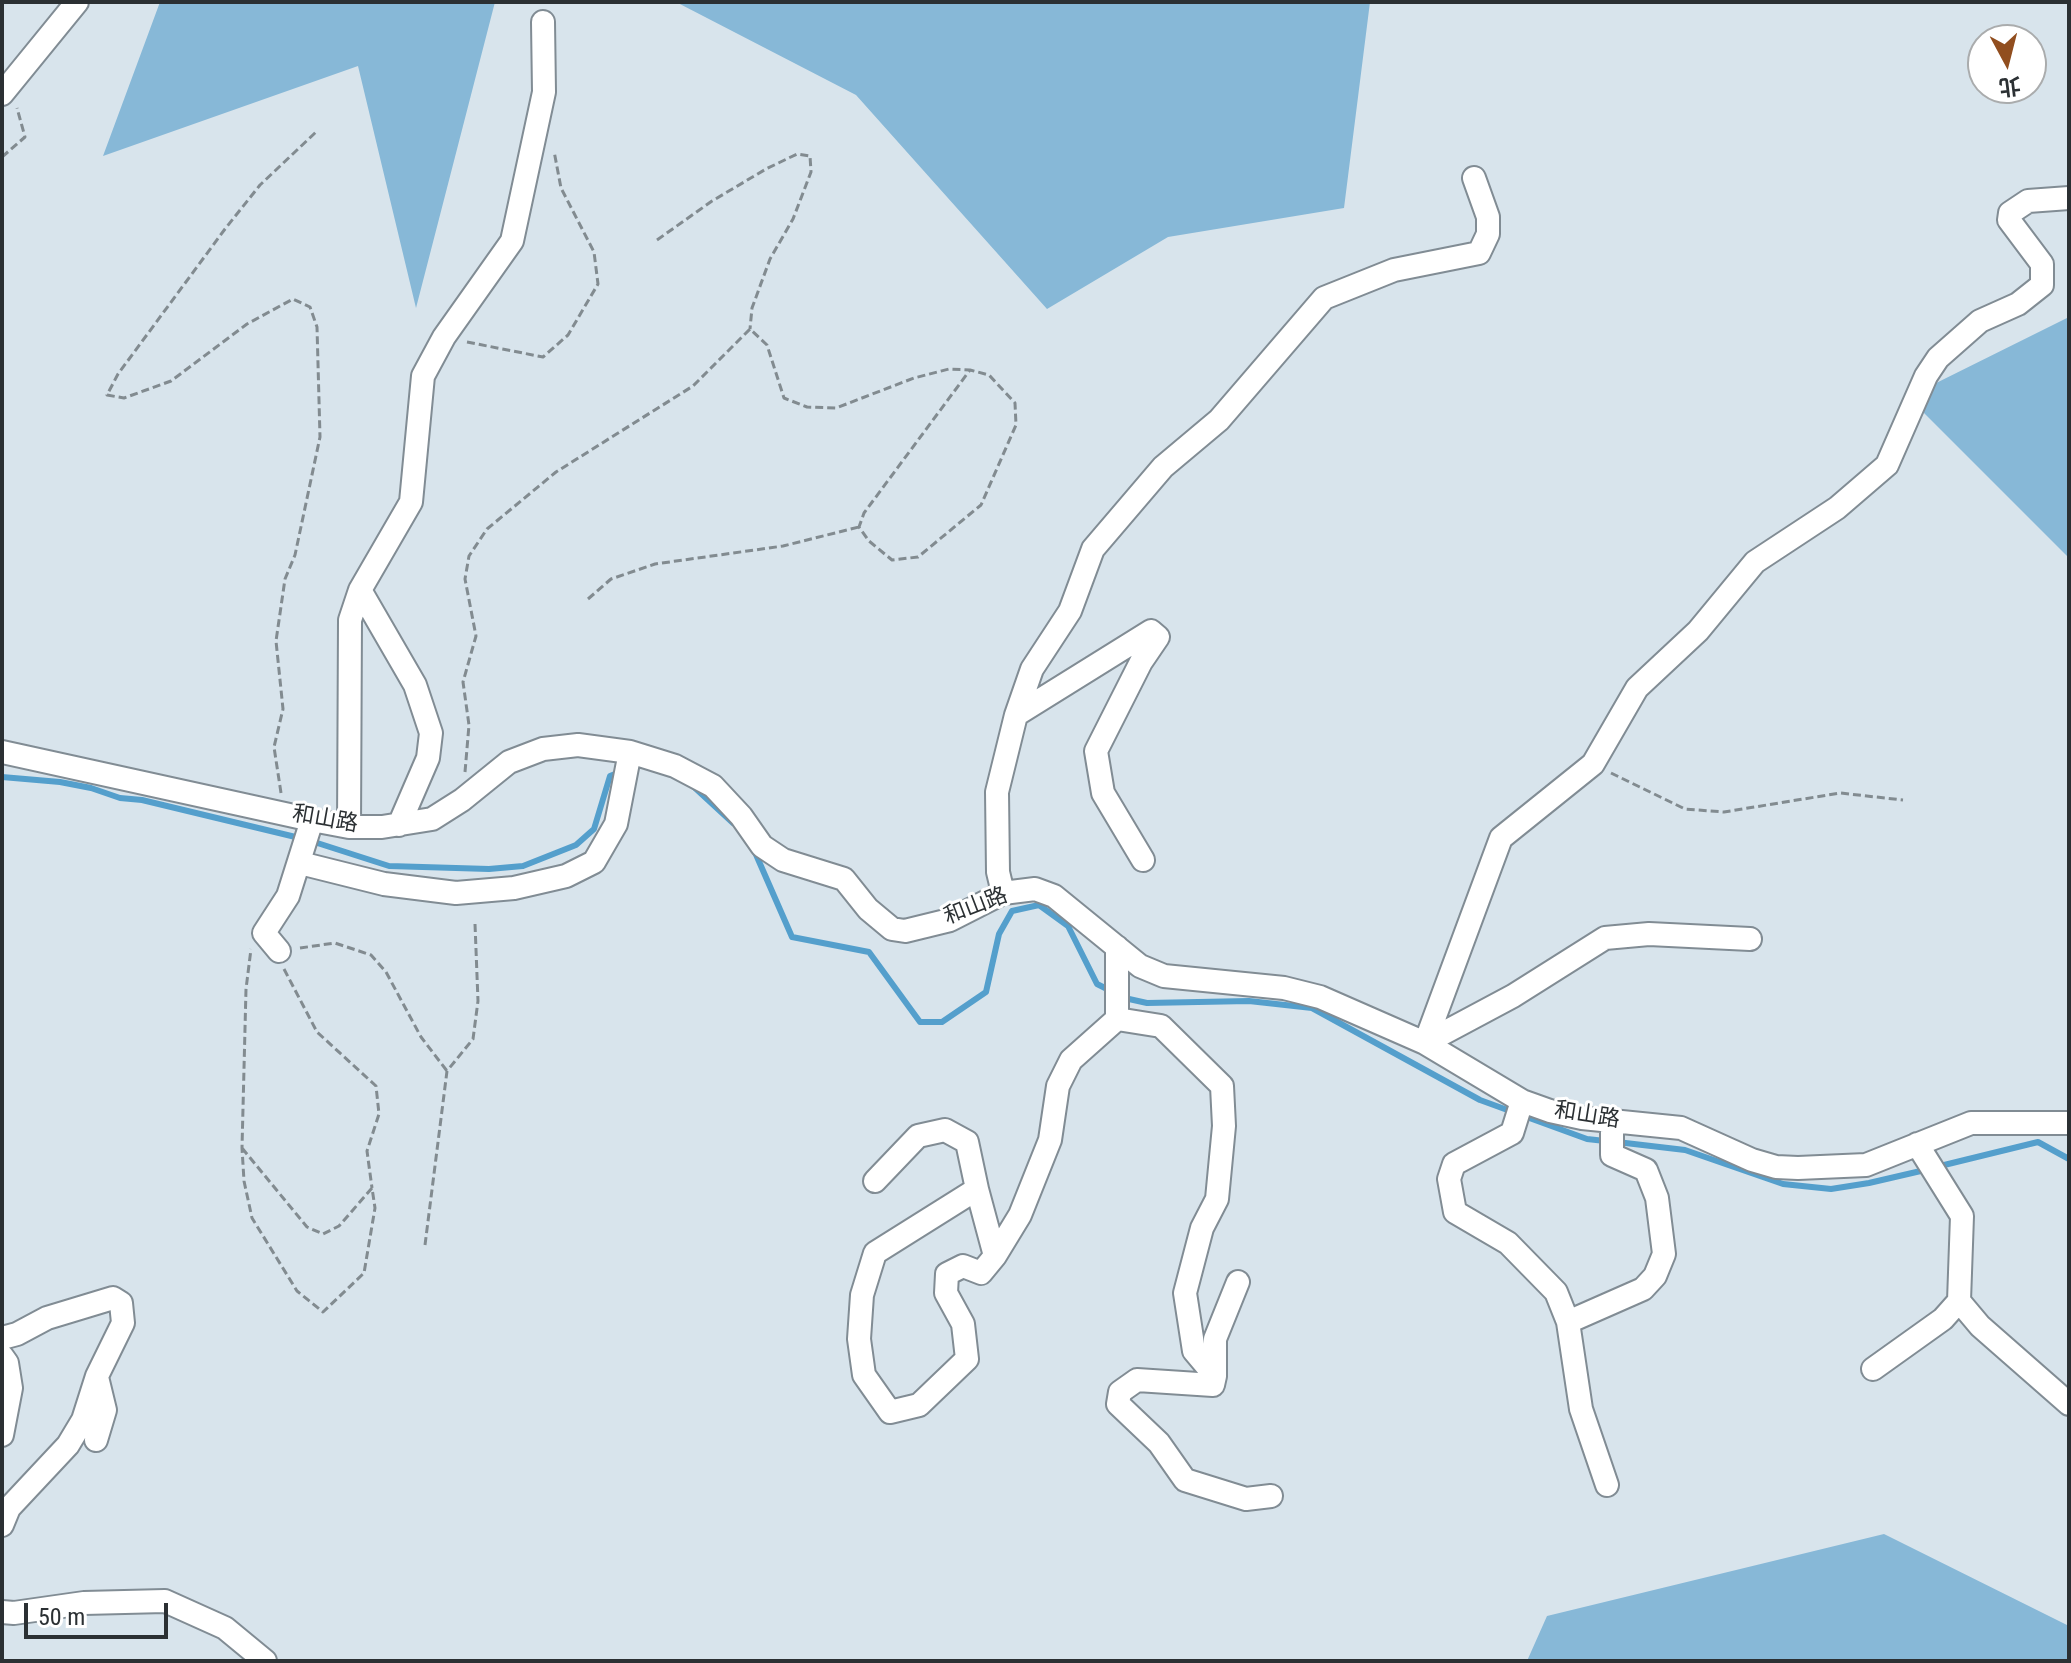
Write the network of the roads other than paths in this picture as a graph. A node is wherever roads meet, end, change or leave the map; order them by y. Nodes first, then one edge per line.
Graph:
1 (77, 2) edge
2 (543, 22) dead end
3 (6, 89) edge
4 (1474, 178) dead end
5 (2069, 198) edge
6 (360, 590) junction
7 (1016, 715) junction
8 (630, 752) junction
9 (3, 759) edge
10 (312, 820) junction
11 (399, 825) junction
12 (349, 827) junction
13 (1143, 860) dead end
14 (300, 863) junction
15 (1003, 893) junction
16 (1750, 939) dead end
17 (1117, 947) junction
18 (279, 951) road end
19 (1117, 1019) junction
20 (1425, 1043) junction
21 (1522, 1101) junction
22 (1612, 1121) junction
23 (2069, 1123) edge
24 (1917, 1144) junction
25 (875, 1181) dead end
26 (977, 1189) junction
27 (995, 1256) junction
28 (1238, 1282) dead end
29 (1959, 1301) junction
30 (1568, 1322) junction
31 (2, 1338) edge
32 (2, 1356) edge
33 (1873, 1369) dead end
34 (97, 1376) junction
35 (1215, 1376) junction
36 (2069, 1404) edge
37 (2, 1435) edge
38 (96, 1440) dead end
39 (1607, 1485) dead end
40 (1271, 1496) dead end
41 (2, 1525) edge
42 (2, 1612) edge
43 (265, 1661) edge

1 - 3 street
2 - 6 street
4 - 7 street
5 - 20 street
6 - 11 street
6 - 12 street
7 - 13 street
7 - 15 street
8 - 11 street, 和山路
8 - 14 street
8 - 15 street, 和山路
9 - 10 street, 和山路
10 - 12 street, 和山路
10 - 14 street
11 - 12 street, 和山路
14 - 18 street
15 - 17 street, 和山路
16 - 20 street
17 - 19 street
17 - 20 street, 和山路
19 - 27 street
19 - 35 street
20 - 21 street, 和山路
21 - 22 street, 和山路
21 - 30 street
22 - 24 street, 和山路
22 - 30 street
23 - 24 street, 和山路
24 - 29 street
25 - 26 street
26 - 27 street
26 - 27 street
28 - 35 street
29 - 33 street
29 - 36 street
30 - 39 street
31 - 34 street
32 - 37 street
34 - 38 street
34 - 41 street
35 - 40 street
42 - 43 street

